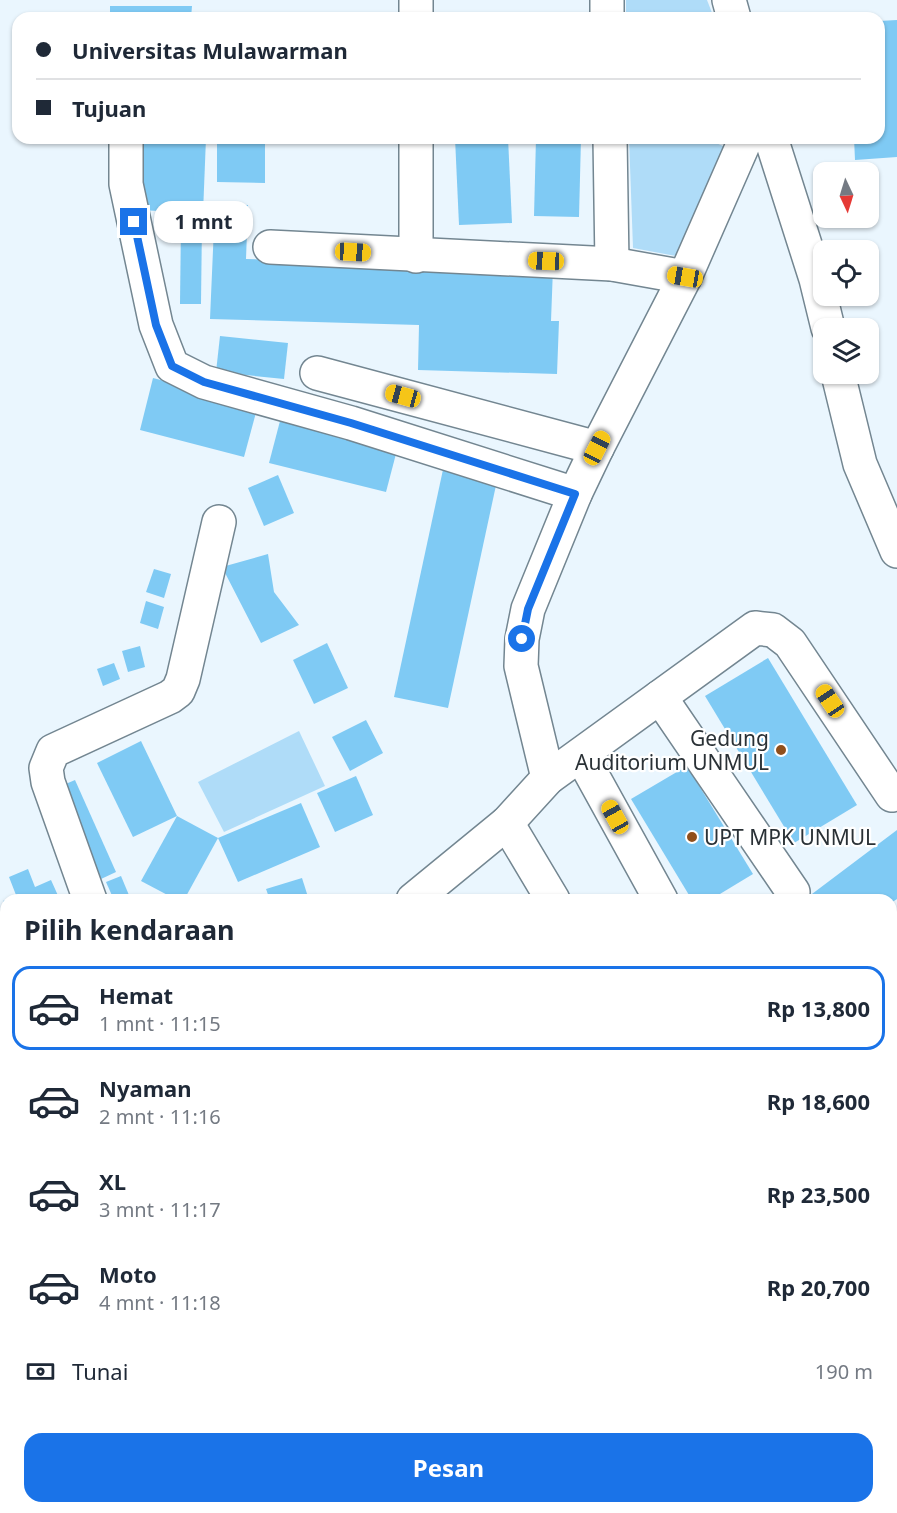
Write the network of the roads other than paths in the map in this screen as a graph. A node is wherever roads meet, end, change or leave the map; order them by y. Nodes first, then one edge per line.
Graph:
1 (126, 144) edge
2 (416, 144) edge
3 (610, 144) edge
4 (743, 144) edge
5 (773, 144) edge
6 (270, 247) dead end
7 (416, 256) junction
8 (612, 264) junction
9 (685, 277) junction
10 (826, 318) edge
11 (317, 373) dead end
12 (840, 384) edge
13 (597, 448) junction
14 (575, 494) junction
15 (219, 522) dead end
16 (897, 551) edge
17 (660, 697) junction
18 (580, 755) junction
19 (548, 778) junction
20 (892, 795) dead end
21 (507, 824) junction
22 (793, 892) dead end
23 (88, 894) edge
24 (421, 894) edge
25 (549, 894) edge
26 (658, 894) edge

1 - 14 street
2 - 7 street
3 - 8 street
4 - 9 street
5 - 10 street
6 - 7 street
7 - 8 street
8 - 9 street
9 - 13 street
11 - 13 street
12 - 16 street
13 - 14 street
14 - 19 street
15 - 23 street
17 - 18 street
17 - 20 street
17 - 22 street
18 - 19 street
18 - 26 street
19 - 21 street
21 - 24 street
21 - 25 street

